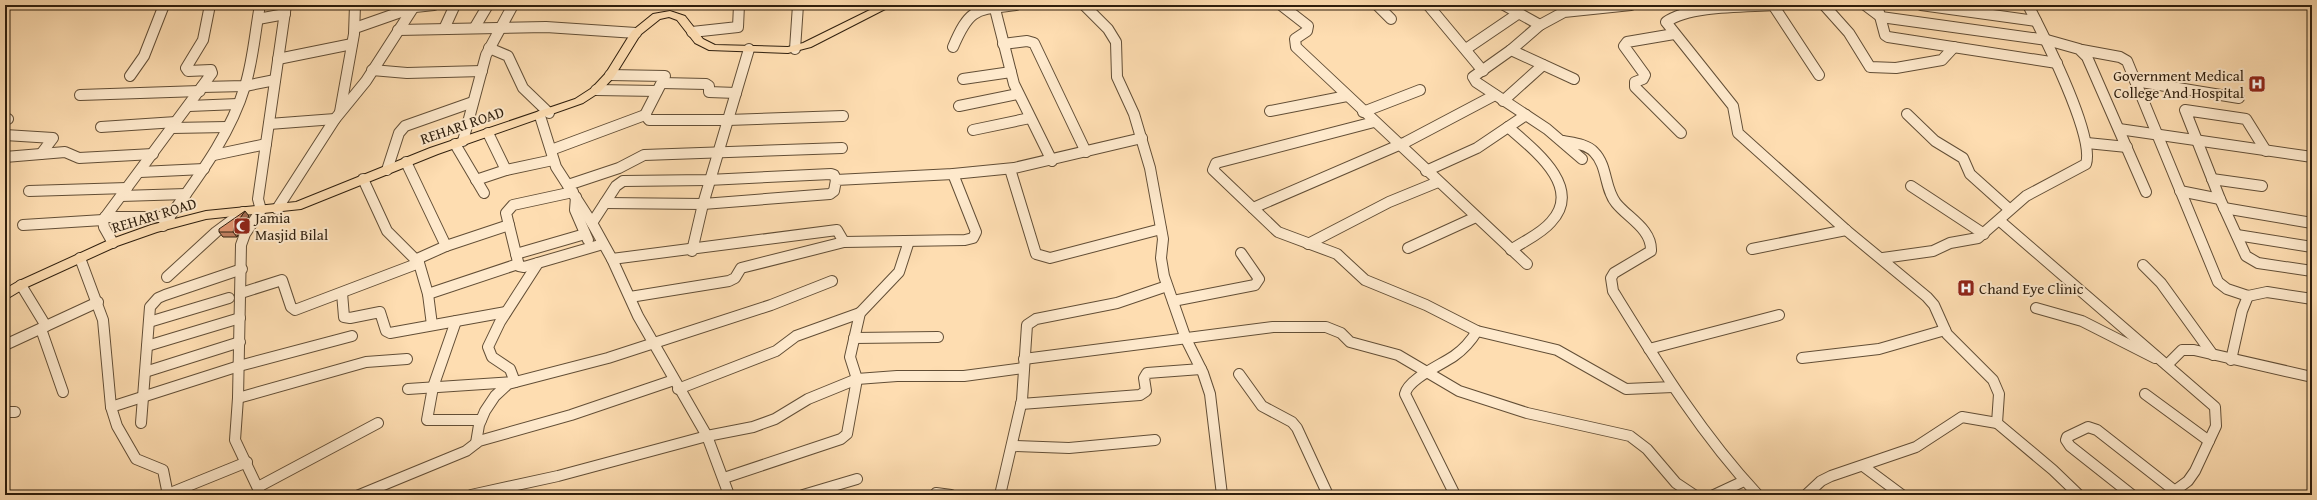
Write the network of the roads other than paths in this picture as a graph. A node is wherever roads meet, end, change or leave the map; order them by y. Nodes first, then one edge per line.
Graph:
1 (9, 5) edge
2 (164, 5) edge
3 (210, 5) edge
4 (260, 5) edge
5 (355, 5) edge
6 (434, 5) edge
7 (456, 5) edge
8 (488, 5) edge
9 (513, 5) edge
10 (739, 5) edge
11 (798, 5) edge
12 (888, 5) edge
13 (1016, 5) edge
14 (1084, 5) edge
15 (1280, 5) edge
16 (1378, 5) edge
17 (1428, 5) edge
18 (1504, 5) edge
19 (1631, 5) edge
20 (1774, 5) edge
21 (1824, 5) edge
22 (1866, 5) edge
23 (1877, 5) edge
24 (1921, 5) edge
25 (2028, 5) edge
26 (415, 6) edge
27 (994, 6) edge
28 (5, 8) edge
29 (1697, 8) edge
30 (285, 10) edge
31 (1519, 13) junction
32 (1881, 17) junction
33 (258, 19) junction
34 (1391, 19) dead end
35 (2036, 21) junction
36 (1540, 25) junction
37 (475, 27) junction
38 (501, 27) junction
39 (355, 28) junction
40 (444, 29) junction
41 (398, 30) junction
42 (692, 32) junction
43 (636, 33) junction
44 (1674, 34) junction
45 (2047, 40) junction
46 (352, 44) junction
47 (1003, 44) junction
48 (953, 47) dead end
49 (1954, 47) junction
50 (489, 48) junction
51 (795, 48) junction
52 (749, 49) junction
53 (1466, 50) junction
54 (1511, 50) junction
55 (2082, 50) junction
56 (278, 59) junction
57 (2057, 63) junction
58 (1543, 65) junction
59 (372, 70) junction
60 (482, 71) junction
61 (1483, 71) junction
62 (1011, 72) junction
63 (610, 75) junction
64 (1819, 75) dead end
65 (130, 76) dead end
66 (963, 79) dead end
67 (1574, 79) dead end
68 (275, 80) junction
69 (2135, 81) junction
70 (662, 83) junction
71 (245, 86) junction
72 (201, 89) junction
73 (596, 90) junction
74 (1420, 90) dead end
75 (657, 91) junction
76 (736, 93) junction
77 (1018, 94) junction
78 (1495, 95) junction
79 (80, 96) dead end
80 (1347, 96) junction
81 (2238, 98) dead end
82 (1504, 101) junction
83 (473, 102) junction
84 (238, 104) junction
85 (189, 106) junction
86 (959, 106) dead end
87 (1270, 111) dead end
88 (1363, 112) junction
89 (544, 114) junction
90 (1907, 114) dead end
91 (645, 115) junction
92 (1526, 115) junction
93 (338, 116) junction
94 (844, 116) dead end
95 (1030, 118) junction
96 (728, 120) junction
97 (1374, 122) junction
98 (269, 124) junction
99 (174, 125) junction
100 (227, 126) junction
101 (101, 127) dead end
102 (1508, 127) junction
103 (2119, 129) junction
104 (973, 130) dead end
105 (488, 133) junction
106 (1682, 133) dead end
107 (2156, 134) junction
108 (5, 135) edge
109 (1142, 138) junction
110 (1563, 141) junction
111 (2197, 141) junction
112 (459, 143) junction
113 (2087, 143) junction
114 (266, 144) junction
115 (1400, 146) junction
116 (842, 148) dead end
117 (2127, 148) junction
118 (2266, 151) junction
119 (1086, 152) junction
120 (41, 154) junction
121 (153, 154) junction
122 (717, 154) junction
123 (214, 155) junction
124 (552, 155) junction
125 (5, 157) edge
126 (2312, 157) edge
127 (1582, 159) dead end
128 (1052, 161) junction
129 (406, 162) junction
130 (1010, 169) junction
131 (204, 170) junction
132 (387, 170) junction
133 (506, 170) junction
134 (1426, 171) junction
135 (140, 172) junction
136 (953, 174) junction
137 (363, 179) junction
138 (2212, 179) junction
139 (476, 180) junction
140 (708, 180) junction
141 (836, 180) junction
142 (1438, 182) junction
143 (1911, 186) dead end
144 (2262, 186) dead end
145 (29, 191) dead end
146 (572, 191) junction
147 (2180, 191) junction
148 (124, 192) junction
149 (2146, 192) dead end
150 (484, 193) dead end
151 (186, 194) junction
152 (605, 203) junction
153 (703, 204) junction
154 (2222, 204) junction
155 (277, 208) junction
156 (1253, 208) junction
157 (2009, 209) junction
158 (261, 210) junction
159 (243, 212) junction
160 (1476, 217) junction
161 (104, 219) junction
162 (166, 221) junction
163 (2000, 221) junction
164 (592, 223) junction
165 (2312, 223) edge
166 (23, 225) dead end
167 (509, 225) junction
168 (1161, 229) junction
169 (1846, 230) junction
170 (585, 234) junction
171 (1984, 234) junction
172 (2237, 235) junction
173 (909, 240) junction
174 (844, 242) junction
175 (113, 243) junction
176 (603, 244) junction
177 (1308, 244) junction
178 (446, 246) junction
179 (591, 247) junction
180 (2312, 247) edge
181 (1408, 248) dead end
182 (1752, 249) dead end
183 (692, 250) junction
184 (1512, 250) junction
185 (1242, 253) dead end
186 (80, 258) junction
187 (1883, 258) junction
188 (517, 259) junction
189 (612, 259) junction
190 (418, 261) junction
191 (538, 263) junction
192 (1527, 264) dead end
193 (2143, 265) dead end
194 (242, 269) junction
195 (2312, 271) edge
196 (167, 277) dead end
197 (832, 281) dead end
198 (21, 285) junction
199 (1167, 286) junction
200 (241, 293) junction
201 (342, 293) junction
202 (428, 294) junction
203 (5, 295) edge
204 (2248, 296) junction
205 (630, 297) junction
206 (228, 298) dead end
207 (2312, 299) edge
208 (1173, 301) junction
209 (98, 302) junction
210 (2036, 308) dead end
211 (506, 312) junction
212 (860, 313) junction
213 (1779, 315) dead end
214 (240, 318) junction
215 (456, 321) junction
216 (149, 322) junction
217 (432, 325) junction
218 (44, 327) junction
219 (1945, 330) junction
220 (1477, 331) junction
221 (352, 336) dead end
222 (938, 337) dead end
223 (854, 338) junction
224 (1186, 340) junction
225 (240, 342) junction
226 (653, 342) junction
227 (5, 345) edge
228 (147, 346) junction
229 (1649, 349) junction
230 (2213, 355) junction
231 (1802, 358) dead end
232 (407, 360) dead end
233 (2231, 360) junction
234 (1024, 363) junction
235 (2165, 363) junction
236 (239, 366) junction
237 (1201, 369) junction
238 (145, 372) junction
239 (1430, 372) junction
240 (1239, 374) dead end
241 (2311, 378) edge
242 (857, 379) junction
243 (515, 382) junction
244 (676, 384) junction
245 (433, 387) junction
246 (1673, 387) junction
247 (408, 389) dead end
248 (63, 392) dead end
249 (2145, 394) dead end
250 (144, 396) junction
251 (238, 398) junction
252 (1021, 404) junction
253 (111, 406) junction
254 (481, 420) junction
255 (141, 423) dead end
256 (378, 423) dead end
257 (1997, 423) junction
258 (707, 436) junction
259 (1155, 440) dead end
260 (2209, 441) junction
261 (476, 443) junction
262 (1013, 446) junction
263 (246, 462) junction
264 (1863, 466) junction
265 (724, 478) junction
266 (857, 479) dead end
267 (1744, 481) junction
268 (260, 491) edge
269 (936, 493) dead end
270 (2172, 493) edge
271 (473, 494) edge
272 (168, 495) edge
273 (359, 495) edge
274 (730, 495) edge
275 (803, 495) edge
276 (952, 495) edge
277 (1000, 495) edge
278 (1222, 495) edge
279 (1328, 495) edge
280 (1455, 495) edge
281 (1694, 495) edge
282 (1714, 495) edge
283 (1758, 495) edge
284 (1806, 495) edge
285 (1902, 495) edge
286 (2079, 495) edge
287 (2132, 495) edge

1 - 28 main road
2 - 65 street
3 - 72 street
4 - 33 street
5 - 39 street
6 - 26 street
7 - 40 street
8 - 37 street
9 - 38 street
10 - 42 street
11 - 51 street
12 - 51 main road, REHARI ROAD
13 - 27 street
14 - 109 street
15 - 80 street
16 - 34 street
17 - 53 street
18 - 31 street
19 - 36 street
20 - 29 street
20 - 64 street
21 - 49 street
22 - 32 street
23 - 32 street
24 - 35 street
25 - 35 street
26 - 39 street
26 - 41 street
27 - 47 street
27 - 48 street
29 - 44 street
30 - 33 street
30 - 56 street
31 - 36 street
31 - 53 street
32 - 45 street
32 - 49 street
33 - 71 street
35 - 45 street
36 - 54 street
37 - 38 street
37 - 40 street
38 - 43 street
38 - 50 street
39 - 46 street
40 - 41 street
41 - 59 street
42 - 43 main road, REHARI ROAD
42 - 52 main road, REHARI ROAD
43 - 63 main road, REHARI ROAD
44 - 106 street
44 - 169 street
45 - 55 street
45 - 57 street
46 - 56 street
46 - 93 street
47 - 62 street
47 - 119 street
49 - 57 street
50 - 60 street
50 - 89 street
51 - 52 main road, REHARI ROAD
52 - 76 street
53 - 61 street
54 - 58 street
54 - 61 street
55 - 69 street
55 - 103 street
56 - 68 street
57 - 113 street
58 - 67 street
58 - 82 street
59 - 60 street
59 - 93 street
60 - 83 street
61 - 78 street
62 - 66 street
62 - 77 street
63 - 70 street
63 - 73 main road, REHARI ROAD
68 - 71 street
68 - 98 street
69 - 81 street
69 - 107 street
70 - 75 street
70 - 76 street
71 - 72 street
71 - 84 street
72 - 79 street
72 - 85 street
73 - 75 street
73 - 89 main road, REHARI ROAD
74 - 88 street
75 - 91 street
76 - 96 street
77 - 86 street
77 - 95 street
78 - 82 street
78 - 115 street
80 - 87 street
80 - 88 street
82 - 92 street
83 - 112 street
83 - 132 street
84 - 85 street
84 - 100 street
85 - 99 street
88 - 97 street
89 - 105 main road, REHARI ROAD
89 - 124 street
90 - 157 street
91 - 96 street
91 - 124 street
92 - 102 street
92 - 110 street
93 - 98 street
93 - 155 street
94 - 96 street
95 - 104 street
95 - 128 street
96 - 122 street
97 - 115 street
97 - 156 street
98 - 114 street
99 - 100 street
99 - 101 street
99 - 121 street
100 - 123 street
102 - 134 street
102 - 184 street
103 - 107 street
103 - 117 street
105 - 112 main road, REHARI ROAD
105 - 133 street
107 - 111 street
107 - 147 street
108 - 120 street
109 - 119 street
109 - 168 street
110 - 127 street
110 - 229 street
111 - 118 street
111 - 118 street
111 - 138 street
112 - 129 main road, REHARI ROAD
112 - 139 street
113 - 117 street
113 - 157 street
114 - 123 street
114 - 158 street
115 - 134 street
115 - 156 street
116 - 122 street
117 - 149 street
118 - 126 street
119 - 128 street
120 - 121 street
120 - 125 street
121 - 135 street
122 - 140 street
122 - 146 street
123 - 131 street
124 - 133 street
124 - 146 street
128 - 130 street
129 - 132 main road, REHARI ROAD
129 - 178 street
130 - 136 street
130 - 168 street
131 - 135 street
131 - 151 street
132 - 137 main road, REHARI ROAD
133 - 139 street
134 - 142 street
135 - 148 street
136 - 141 street
136 - 173 street
137 - 155 main road, REHARI ROAD
137 - 190 street
138 - 144 street
138 - 154 street
139 - 150 street
140 - 141 street
140 - 152 street
140 - 153 street
141 - 153 street
142 - 160 street
142 - 177 street
143 - 171 street
145 - 148 street
146 - 164 street
146 - 167 street
146 - 170 street
147 - 154 street
147 - 204 street
148 - 151 street
148 - 161 street
151 - 162 street
152 - 153 street
152 - 164 street
153 - 183 street
154 - 165 street
154 - 172 street
155 - 158 main road, REHARI ROAD
156 - 177 street
157 - 163 street
158 - 159 main road, REHARI ROAD
158 - 194 street
159 - 162 main road, REHARI ROAD
159 - 196 street
160 - 181 street
160 - 184 street
161 - 162 street
161 - 166 street
161 - 175 street
162 - 175 main road, REHARI ROAD
163 - 171 street
163 - 235 street
164 - 176 street
167 - 178 street
167 - 188 street
168 - 199 street
169 - 182 street
169 - 187 street
170 - 179 street
170 - 188 street
171 - 187 street
172 - 180 street
172 - 195 street
173 - 174 street
173 - 212 street
174 - 183 street
174 - 205 street
175 - 186 main road, REHARI ROAD
176 - 179 street
176 - 189 street
177 - 220 street
178 - 190 street
179 - 191 street
183 - 189 street
184 - 192 street
185 - 208 street
186 - 198 main road, REHARI ROAD
186 - 209 street
187 - 219 street
188 - 191 street
188 - 202 street
189 - 205 street
190 - 201 street
190 - 202 street
191 - 211 street
193 - 230 street
194 - 200 street
194 - 216 street
197 - 226 street
198 - 203 main road, REHARI ROAD
198 - 218 street
199 - 208 street
199 - 234 street
200 - 201 street
200 - 214 street
201 - 217 street
202 - 217 street
204 - 207 street
204 - 233 street
205 - 226 street
206 - 216 street
208 - 224 street
209 - 218 street
209 - 253 street
210 - 235 street
211 - 215 street
211 - 243 street
212 - 223 street
212 - 244 street
213 - 229 street
214 - 225 street
214 - 228 street
215 - 217 street
215 - 245 street
216 - 228 street
218 - 227 street
218 - 248 street
219 - 231 street
219 - 257 street
220 - 239 street
220 - 246 street
221 - 236 street
222 - 223 street
223 - 242 street
224 - 234 street
224 - 237 street
224 - 239 street
225 - 236 street
225 - 238 street
226 - 243 street
226 - 244 street
228 - 238 street
229 - 246 street
230 - 233 street
230 - 235 street
232 - 251 street
233 - 241 street
234 - 242 street
234 - 252 street
235 - 260 street
236 - 250 street
236 - 251 street
237 - 252 street
237 - 278 street
238 - 250 street
239 - 280 street
239 - 281 street
240 - 279 street
242 - 258 street
242 - 265 street
243 - 245 street
243 - 254 street
244 - 258 street
244 - 261 street
245 - 247 street
245 - 254 street
246 - 267 street
249 - 260 street
250 - 253 street
250 - 255 street
251 - 263 street
252 - 262 street
253 - 272 street
254 - 261 street
256 - 268 street
257 - 264 street
257 - 286 street
258 - 265 street
258 - 271 street
259 - 262 street
260 - 270 street
261 - 273 street
262 - 277 street
263 - 268 street
263 - 272 street
264 - 284 street
264 - 285 street
265 - 274 street
266 - 275 street
267 - 282 street
267 - 283 street
269 - 276 street
270 - 287 street

